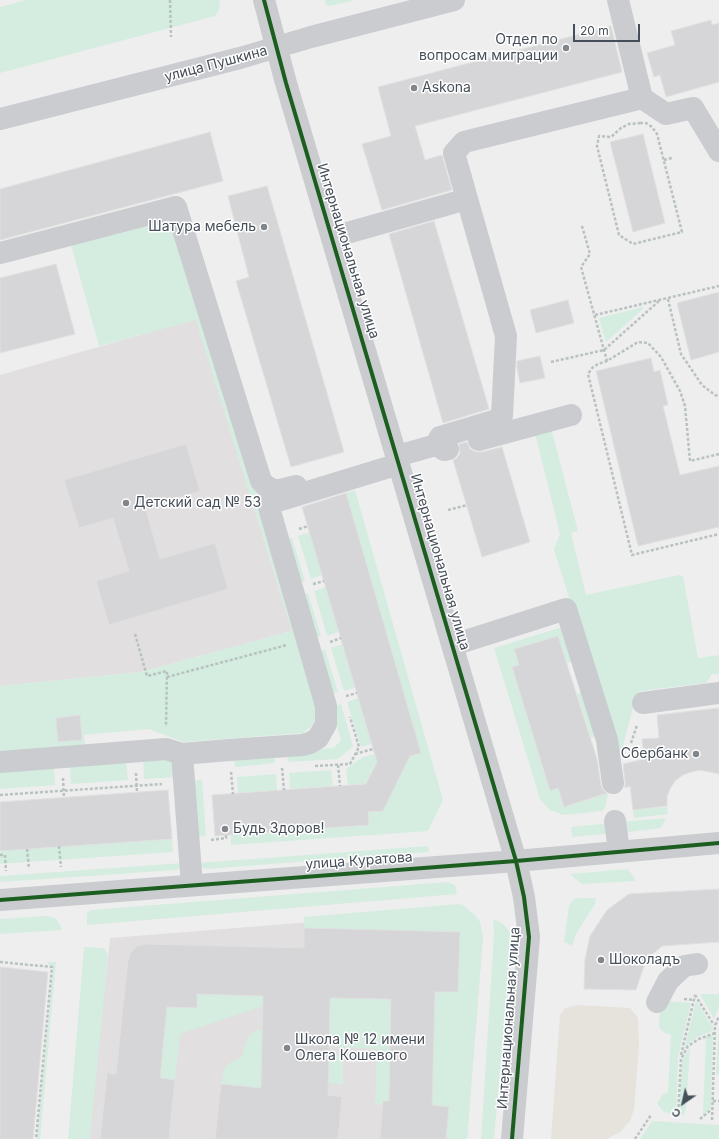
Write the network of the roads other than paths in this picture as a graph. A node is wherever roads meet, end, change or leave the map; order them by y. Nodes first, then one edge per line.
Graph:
1 (264, 0) edge
2 (454, 0) edge
3 (618, 0) edge
4 (277, 47) junction
5 (642, 98) junction
6 (0, 119) edge
7 (719, 151) edge
8 (467, 199) junction
9 (333, 237) junction
10 (0, 253) edge
11 (571, 415) dead end
12 (436, 445) junction
13 (398, 458) junction
14 (453, 644) junction
15 (719, 693) edge
16 (643, 703) road end
17 (174, 751) junction
18 (0, 762) edge
19 (613, 782) dead end
20 (615, 821) dead end
21 (719, 843) edge
22 (620, 852) junction
23 (516, 861) junction
24 (192, 884) junction
25 (0, 900) edge
26 (697, 964) dead end
27 (657, 1002) dead end
28 (512, 1139) edge

1 - 4 street, Интернациональная улица
2 - 4 street, улица Пушкина
3 - 5 street
4 - 6 street, улица Пушкина
4 - 9 street, Интернациональная улица
5 - 7 street
5 - 8 street
8 - 9 street
8 - 12 street
9 - 13 street, Интернациональная улица
10 - 13 street
11 - 12 street
12 - 13 street
13 - 14 street, Интернациональная улица
13 - 17 street
14 - 19 street
14 - 23 street, Интернациональная улица
15 - 16 street
17 - 18 street
17 - 24 street
20 - 22 street
21 - 22 street, улица Куратова
22 - 23 street, улица Куратова
23 - 24 street, улица Куратова
23 - 28 street, Интернациональная улица
24 - 25 street, улица Куратова
26 - 27 street

